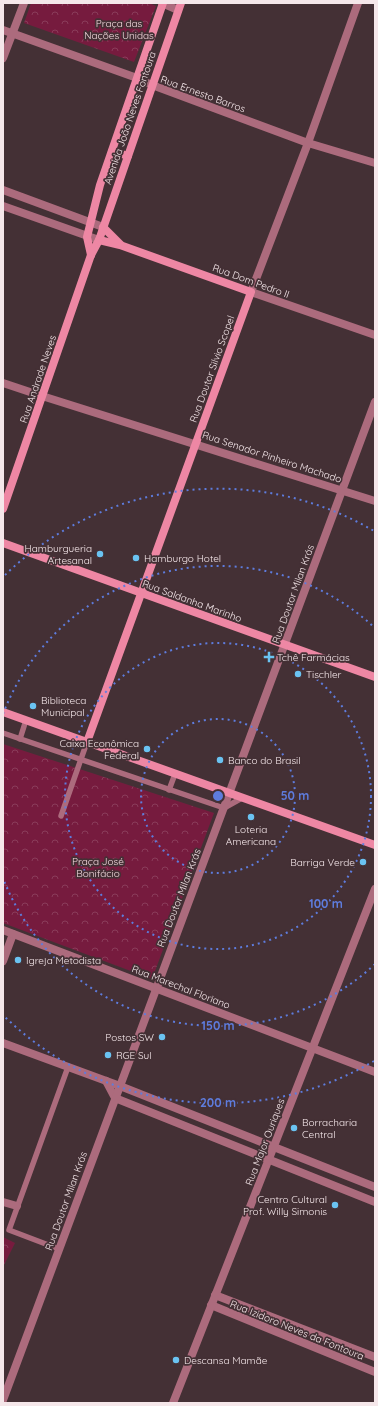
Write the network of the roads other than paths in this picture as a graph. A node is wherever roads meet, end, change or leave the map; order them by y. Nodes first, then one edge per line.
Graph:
1 (24, 3) edge
2 (163, 3) edge
3 (358, 3) edge
4 (180, 6) edge
5 (3, 30) edge
6 (12, 34) junction
7 (3, 58) edge
8 (137, 78) junction
9 (152, 86) junction
10 (308, 143) junction
11 (112, 151) junction
12 (128, 156) junction
13 (375, 163) edge
14 (3, 190) edge
15 (3, 206) edge
16 (90, 222) junction
17 (103, 227) junction
18 (87, 237) junction
19 (99, 240) junction
20 (120, 245) junction
21 (92, 255) junction
22 (251, 292) junction
23 (375, 335) edge
24 (3, 383) edge
25 (42, 396) junction
26 (375, 402) edge
27 (195, 443) junction
28 (342, 490) junction
29 (375, 500) edge
30 (3, 509) edge
31 (3, 543) edge
32 (141, 594) junction
33 (284, 645) junction
34 (375, 676) edge
35 (3, 712) edge
36 (26, 720) junction
37 (3, 733) edge
38 (20, 738) junction
39 (87, 742) junction
40 (81, 759) junction
41 (175, 774) junction
42 (169, 790) junction
43 (229, 793) junction
44 (242, 798) junction
45 (224, 808) junction
46 (61, 816) dead end
47 (375, 845) edge
48 (375, 889) edge
49 (3, 930) edge
50 (13, 934) junction
51 (3, 961) edge
52 (156, 988) junction
53 (3, 1043) edge
54 (312, 1048) junction
55 (68, 1067) junction
56 (375, 1072) edge
57 (106, 1081) junction
58 (120, 1086) junction
59 (115, 1098) junction
60 (173, 1107) junction
61 (169, 1120) junction
62 (234, 1132) junction
63 (229, 1144) junction
64 (274, 1148) junction
65 (269, 1160) junction
66 (375, 1187) edge
67 (3, 1202) edge
68 (375, 1202) edge
69 (17, 1206) junction
70 (59, 1248) junction
71 (215, 1295) junction
72 (211, 1305) junction
73 (292, 1325) junction
74 (288, 1337) junction
75 (337, 1342) junction
76 (332, 1355) junction
77 (375, 1357) edge
78 (375, 1372) edge
79 (3, 1400) edge
80 (173, 1403) edge

1 - 6 street
2 - 4 street
2 - 8 main road, Avenida João Neves Fontoura
3 - 10 street, Rua Doutor Silvio Scopel
4 - 9 main road, Avenida João Neves Fontoura
5 - 6 street, Rua Ernesto Barros
6 - 7 street
6 - 8 street, Rua Ernesto Barros
8 - 9 street, Rua Ernesto Barros
8 - 11 main road, Avenida João Neves Fontoura
9 - 10 street, Rua Ernesto Barros
9 - 12 main road, Avenida João Neves Fontoura
10 - 13 street, Rua Ernesto Barros
10 - 22 street, Rua Doutor Silvio Scopel
11 - 12 main road
11 - 16 main road, Avenida João Neves Fontoura
12 - 17 main road, Avenida João Neves Fontoura
14 - 16 street, Rua Dom Pedro II
15 - 18 street, Rua Dom Pedro II
16 - 17 street, Rua Dom Pedro II
16 - 18 main road, Avenida João Neves Fontoura
17 - 19 main road, Avenida João Neves Fontoura
17 - 20 main road, Rua Dom Pedro II
18 - 19 street, Rua Dom Pedro II
18 - 21 main road
19 - 20 main road, Rua Dom Pedro II
19 - 21 main road, Rua Andrade Neves
20 - 22 main road, Rua Dom Pedro II
21 - 25 main road, Rua Andrade Neves
22 - 23 street, Rua Dom Pedro II
22 - 27 main road, Rua Doutor Silvio Scopel
24 - 25 street, Rua Senador Pinheiro Machado
25 - 27 street, Rua Senador Pinheiro Machado
25 - 30 main road, Rua Andrade Neves
26 - 28 street, Rua Doutor Milan Krás
27 - 28 street, Rua Senador Pinheiro Machado
27 - 32 main road, Rua Doutor Silvio Scopel
28 - 29 street, Rua Senador Pinheiro Machado
28 - 33 street, Rua Doutor Milan Krás
31 - 32 main road, Rua Saldanha Marinho
32 - 33 main road, Rua Saldanha Marinho
32 - 39 main road, Rua Doutor Silvio Scopel
33 - 34 main road, Rua Saldanha Marinho
33 - 43 street, Rua Doutor Milan Krás
35 - 36 main road
36 - 38 lane
36 - 39 main road
37 - 38 lane
38 - 40 lane
39 - 40 lane
39 - 41 main road
40 - 42 lane
40 - 46 lane
41 - 42 lane
41 - 43 main road
42 - 45 lane
43 - 44 main road
43 - 45 street, Rua Doutor Milan Krás
44 - 45 lane
44 - 47 main road
45 - 52 street, Rua Doutor Milan Krás
48 - 54 street, Rua Major Ouriques
49 - 50 street, Rua Marechal Floriano
50 - 51 street
50 - 52 street, Rua Marechal Floriano
52 - 54 street, Rua Marechal Floriano
52 - 58 street, Rua Doutor Milan Krás
53 - 55 street
54 - 56 street, Rua Marechal Floriano
54 - 64 street, Rua Major Ouriques
55 - 57 street
55 - 69 lane
57 - 58 street
57 - 59 street
58 - 59 street, Rua Doutor Milan Krás
58 - 60 street
59 - 61 street
59 - 70 street, Rua Doutor Milan Krás
60 - 61 street
60 - 62 street
61 - 63 street
62 - 63 street
62 - 64 street
63 - 65 street
64 - 65 street, Rua Major Ouriques
64 - 66 street
65 - 68 street
65 - 71 street, Rua Major Ouriques
67 - 69 street
69 - 70 lane
70 - 79 street, Rua Doutor Milan Krás
71 - 72 street, Rua Major Ouriques
71 - 73 street, Rua Izidoro Neves da Fontoura
72 - 74 street, Rua Izidoro Neves da Fontoura
72 - 80 street, Rua Major Ouriques
73 - 74 street
73 - 75 street, Rua Izidoro Neves da Fontoura
74 - 76 street, Rua Izidoro Neves da Fontoura
75 - 76 street
75 - 77 street, Rua Izidoro Neves da Fontoura
76 - 78 street, Rua Izidoro Neves da Fontoura

